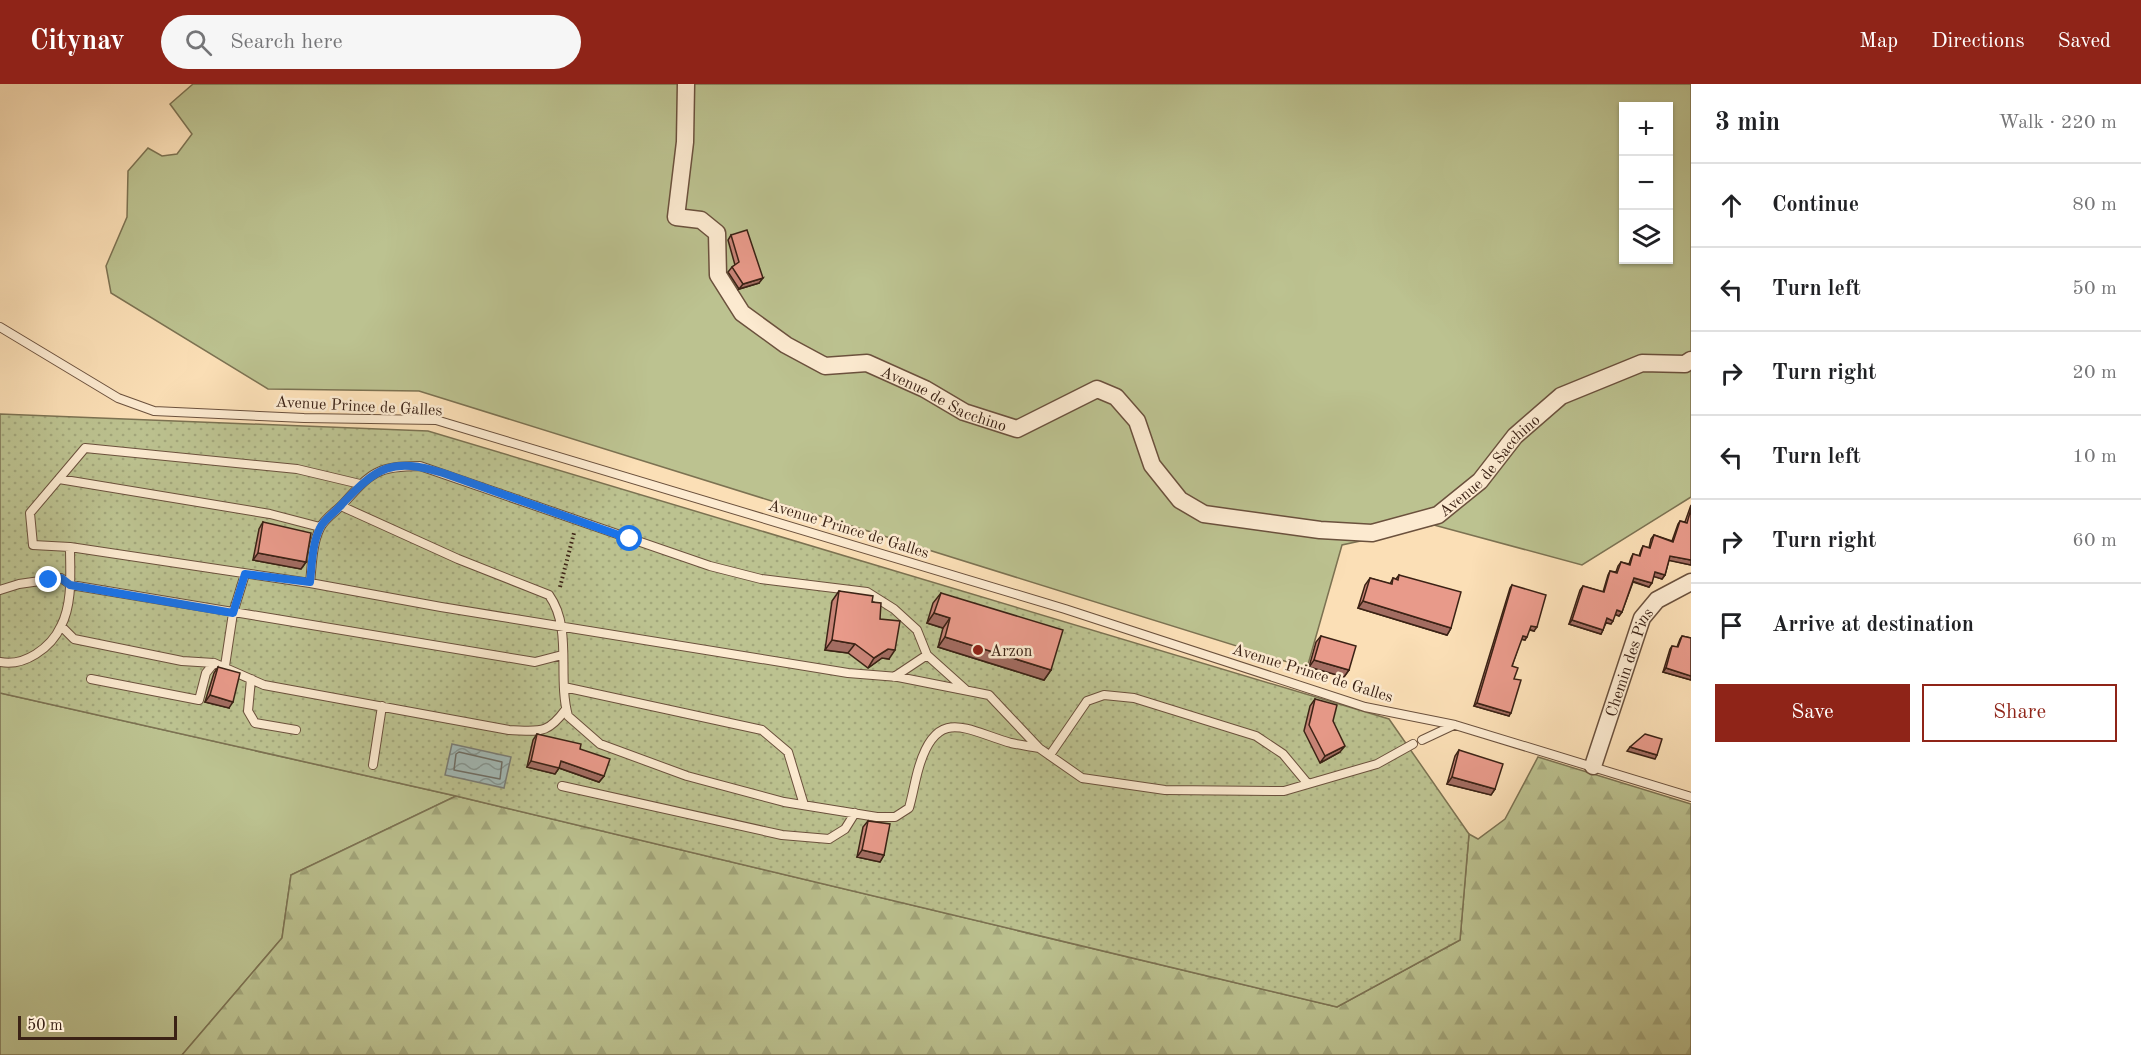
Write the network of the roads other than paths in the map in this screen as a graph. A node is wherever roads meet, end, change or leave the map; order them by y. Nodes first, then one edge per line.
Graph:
1 (686, 84) edge
2 (0, 327) edge
3 (1691, 360) edge
4 (59, 479) junction
5 (360, 484) junction
6 (341, 506) junction
7 (320, 527) junction
8 (70, 547) junction
9 (245, 574) junction
10 (310, 582) junction
11 (1691, 582) edge
12 (70, 585) junction
13 (0, 591) edge
14 (233, 613) junction
15 (61, 627) junction
16 (564, 627) junction
17 (927, 654) junction
18 (562, 655) junction
19 (0, 662) edge
20 (214, 663) junction
21 (225, 666) junction
22 (894, 677) junction
23 (92, 679) dead end
24 (251, 679) junction
25 (564, 687) junction
26 (968, 691) junction
27 (382, 706) junction
28 (566, 709) junction
29 (1455, 725) junction
30 (296, 730) dead end
31 (1422, 740) dead end
32 (1413, 744) dead end
33 (1039, 748) junction
34 (1050, 755) junction
35 (373, 765) dead end
36 (1593, 766) junction
37 (1308, 784) junction
38 (562, 786) dead end
39 (1691, 797) edge
40 (804, 805) junction
41 (855, 813) junction

1 - 3 street, Avenue de Sacchino
2 - 29 lane, Avenue Prince de Galles
4 - 5 lane
4 - 7 lane
4 - 8 lane
5 - 6 lane
5 - 17 lane
6 - 7 lane
6 - 16 lane
7 - 10 lane
8 - 9 lane
8 - 12 lane
9 - 10 lane
9 - 14 lane
10 - 16 lane
11 - 36 street, Chemin des Pins
12 - 13 lane
12 - 14 lane
12 - 15 lane
14 - 18 lane
14 - 21 lane
15 - 19 lane
15 - 20 lane
16 - 18 lane
16 - 22 lane
17 - 22 lane
17 - 26 lane
18 - 25 lane
20 - 21 lane
20 - 23 lane
21 - 24 lane
22 - 26 lane
24 - 27 lane
24 - 30 lane
25 - 28 lane
25 - 40 lane
26 - 33 lane
27 - 28 lane
27 - 35 lane
28 - 40 lane
29 - 31 lane
29 - 36 lane, Avenue Prince de Galles
32 - 37 lane
33 - 34 lane
33 - 41 lane
34 - 37 lane
34 - 37 lane
36 - 39 lane, Avenue Prince de Galles
38 - 41 lane
40 - 41 lane

